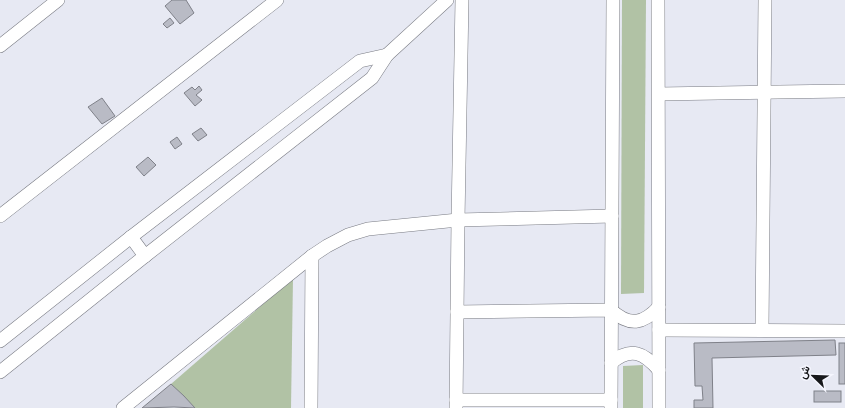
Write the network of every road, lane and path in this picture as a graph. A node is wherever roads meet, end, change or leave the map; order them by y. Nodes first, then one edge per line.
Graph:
1 (58, 0) edge
2 (277, 0) edge
3 (447, 0) edge
4 (462, 0) edge
5 (613, 0) edge
6 (658, 0) edge
7 (765, 0) edge
8 (0, 46) edge
9 (387, 55) junction
10 (845, 91) edge
11 (764, 93) junction
12 (659, 94) junction
13 (0, 216) edge
14 (612, 216) junction
15 (458, 220) junction
16 (131, 237) junction
17 (145, 256) junction
18 (312, 256) junction
19 (659, 307) junction
20 (611, 310) junction
21 (457, 312) junction
22 (659, 330) junction
23 (762, 330) junction
24 (845, 330) edge
25 (0, 340) edge
26 (611, 362) junction
27 (659, 370) junction
28 (0, 372) edge
29 (456, 404) edge
30 (611, 404) edge
31 (123, 408) edge
32 (311, 408) edge
33 (659, 408) edge

1 - 8 street
2 - 13 street
3 - 9 street
4 - 15 street
5 - 14 street
6 - 12 street
7 - 11 street
9 - 16 street
9 - 17 street
10 - 11 street
11 - 12 street
11 - 23 street
12 - 19 street
14 - 15 street
14 - 20 street
15 - 18 street
15 - 21 street
16 - 17 street
16 - 25 street
17 - 28 street
18 - 31 street
18 - 32 street
19 - 20 street
19 - 22 street
20 - 21 street
20 - 26 street
21 - 29 street
22 - 23 street
22 - 27 street
23 - 24 street
26 - 27 street
26 - 30 street
27 - 33 street
29 - 30 street

